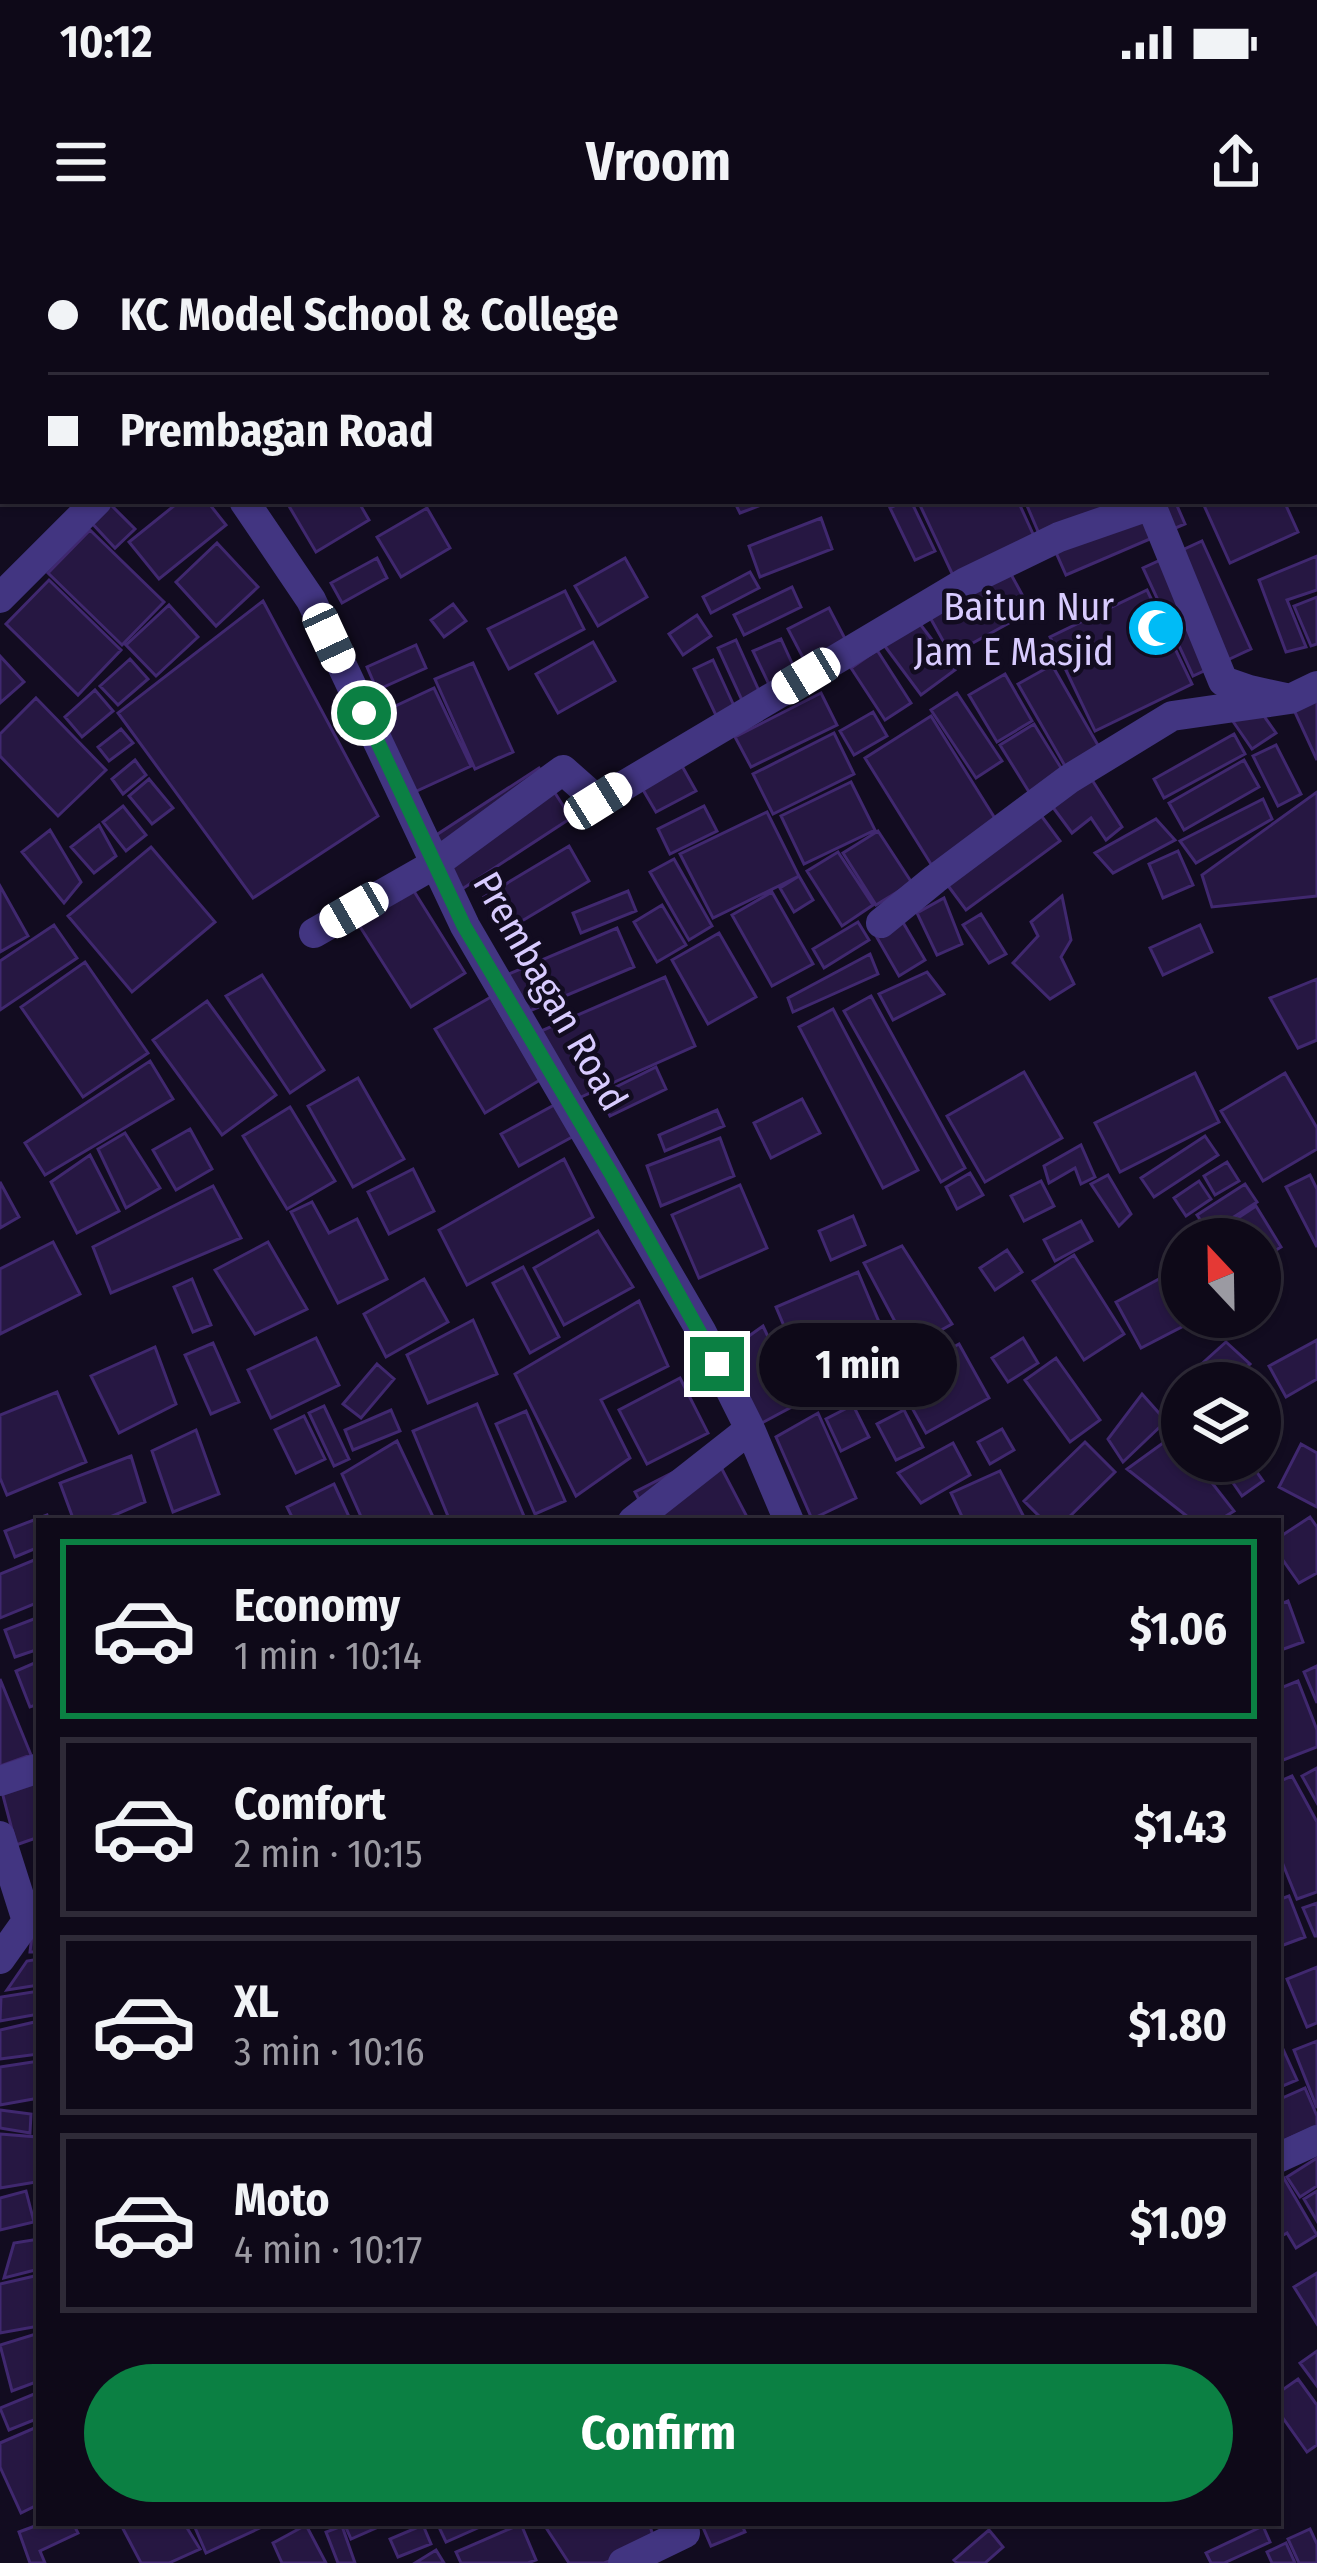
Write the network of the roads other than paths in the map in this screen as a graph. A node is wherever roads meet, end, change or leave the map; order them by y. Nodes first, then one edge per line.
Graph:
1 (94, 504) edge
2 (246, 504) edge
3 (1147, 504) edge
4 (1150, 504) edge
5 (0, 598) edge
6 (1304, 692) edge
7 (435, 864) junction
8 (881, 923) dead end
9 (314, 934) dead end
10 (750, 1429) junction
11 (637, 1518) edge
12 (788, 1518) edge
13 (36, 1769) edge
14 (0, 1781) edge
15 (0, 1836) edge
16 (0, 1959) edge
17 (1317, 2140) edge
18 (1281, 2157) edge
19 (686, 2540) edge
20 (623, 2563) edge

1 - 5 street
2 - 7 street, Prembagan Road
3 - 7 street
4 - 6 street
6 - 8 street
7 - 9 street
7 - 10 street, Prembagan Road
10 - 11 street
10 - 12 street, Prembagan Road
13 - 14 street
15 - 16 street
17 - 18 street
19 - 20 street

